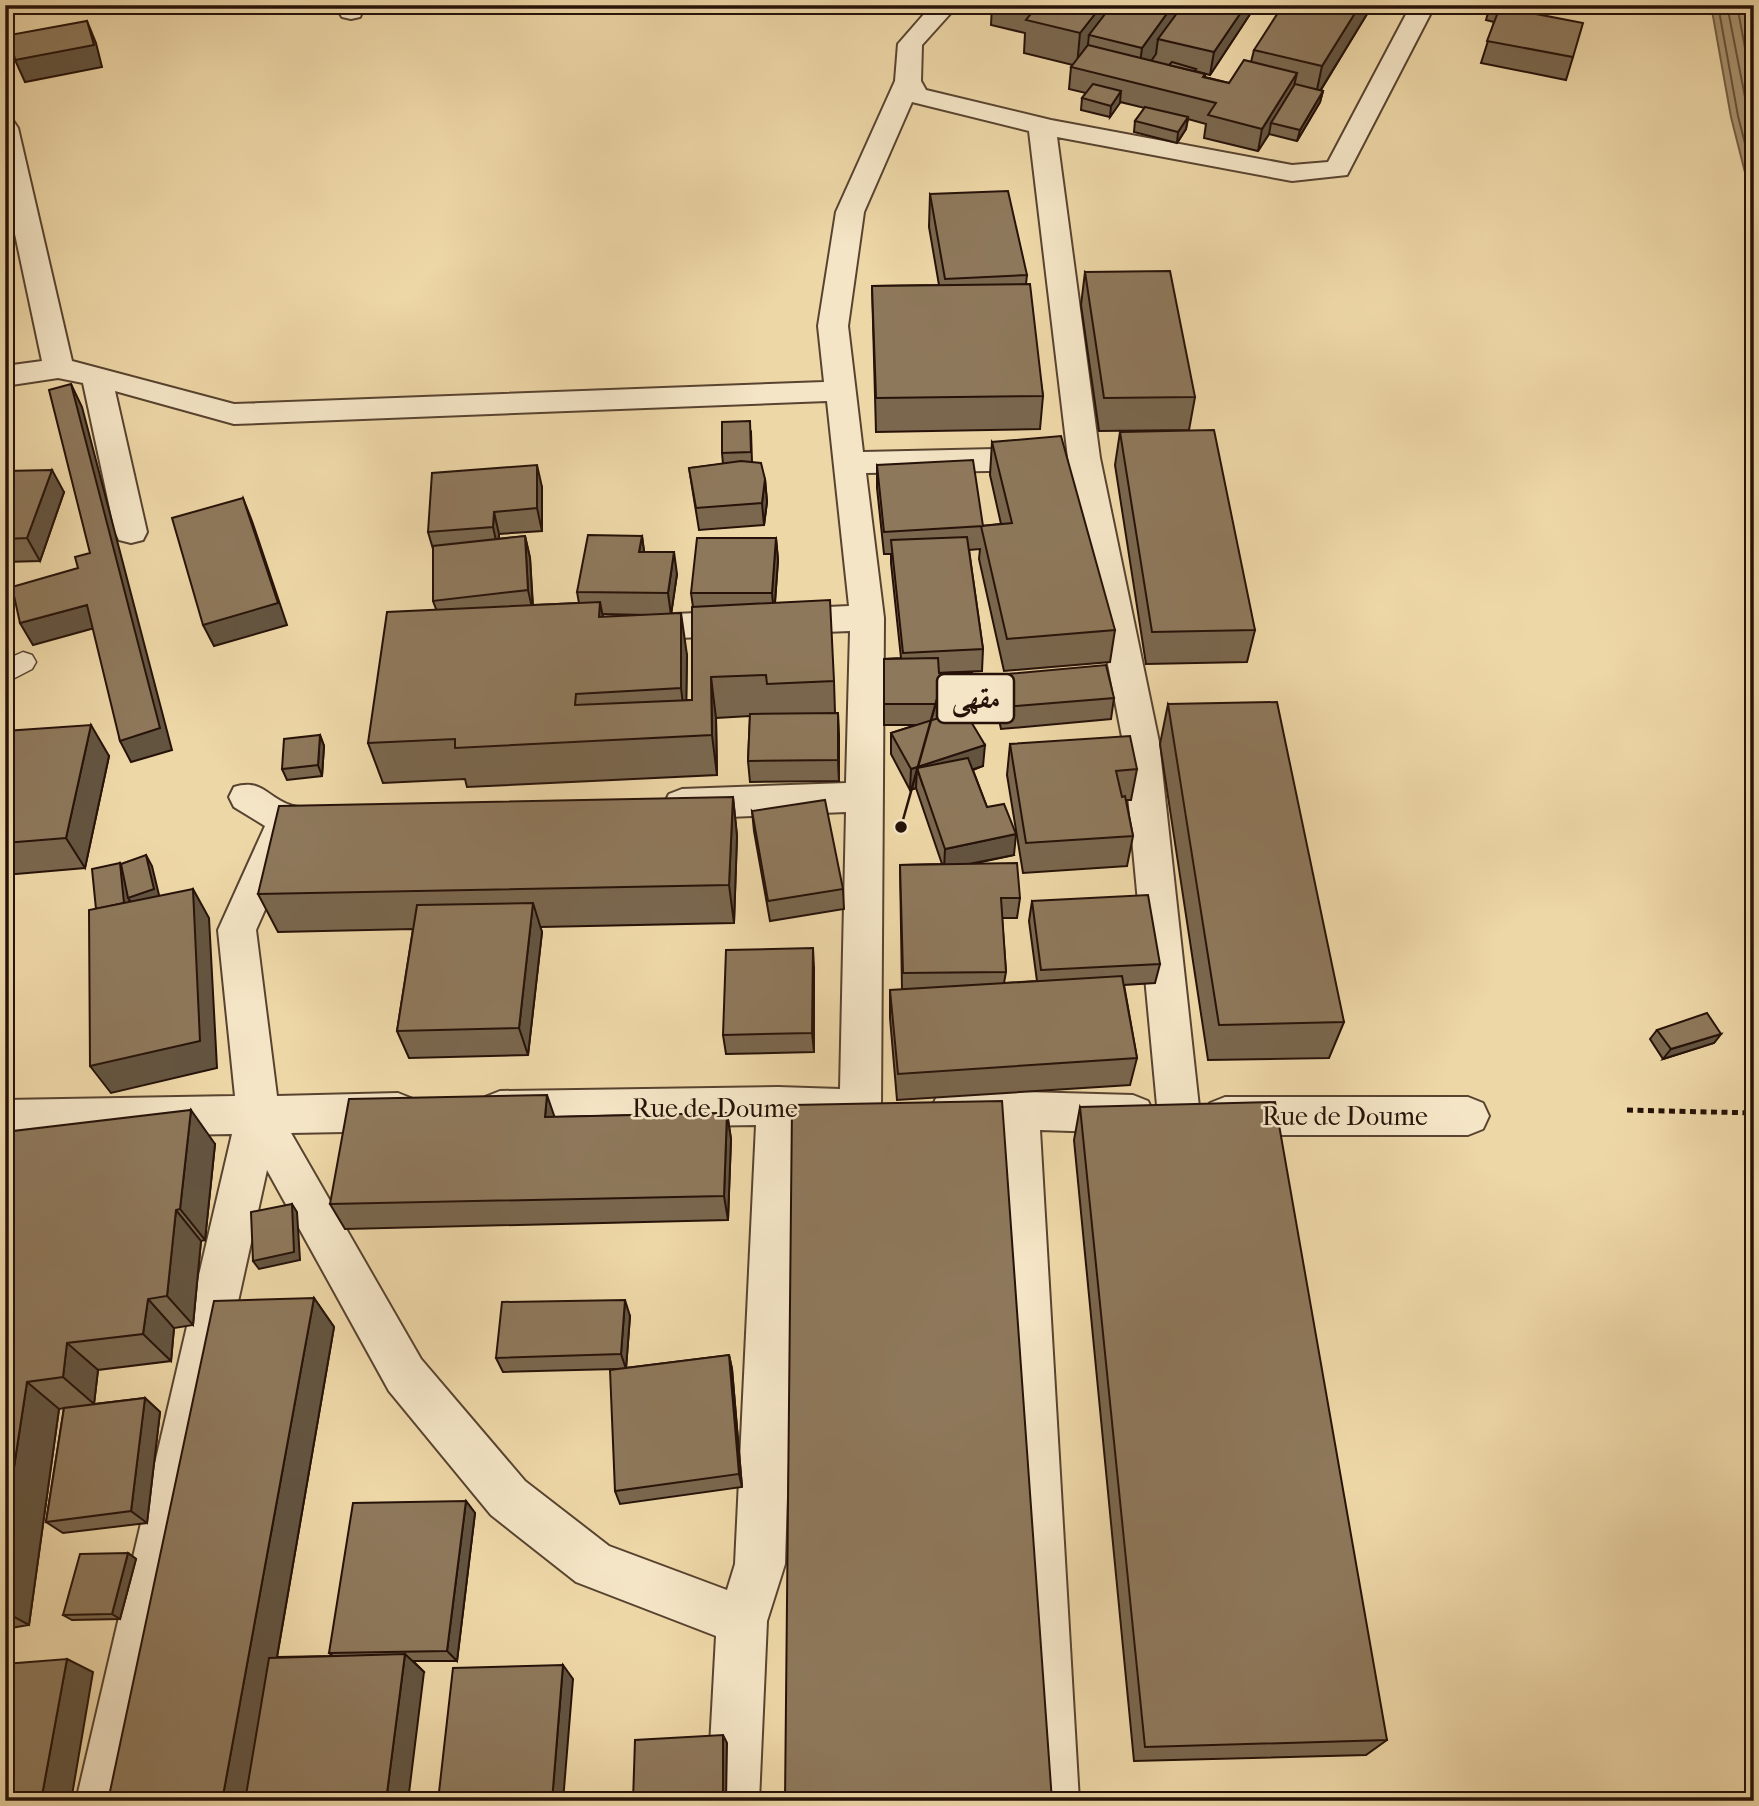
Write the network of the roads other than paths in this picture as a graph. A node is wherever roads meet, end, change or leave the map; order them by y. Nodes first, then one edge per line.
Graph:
1 (946, 5) edge
2 (1423, 5) edge
3 (908, 81) junction
4 (1042, 126) junction
5 (5, 128) edge
6 (58, 368) junction
7 (5, 376) edge
8 (97, 376) junction
9 (839, 391) junction
10 (1084, 458) junction
11 (849, 463) junction
12 (131, 532) dead end
13 (866, 618) junction
14 (602, 629) edge
15 (247, 797) dead end
16 (865, 797) junction
17 (644, 806) edge
18 (341, 818) edge
19 (286, 821) junction
20 (778, 1106) junction
21 (891, 1109) junction
22 (1018, 1110) junction
23 (258, 1114) junction
24 (1179, 1116) junction
25 (1468, 1116) dead end
26 (12, 1119) edge
27 (5, 1158) edge
28 (742, 1621) junction
29 (102, 1801) edge
30 (733, 1801) edge
31 (1052, 1801) edge

1 - 3 street
2 - 4 street
3 - 4 street
3 - 9 street
4 - 10 street
5 - 6 street
6 - 7 street
6 - 8 street
8 - 9 street
8 - 12 street
9 - 11 street
10 - 11 street
10 - 24 street
11 - 13 street
13 - 14 street
13 - 16 street
15 - 19 street
16 - 17 street
16 - 21 street
18 - 19 street
19 - 23 street
20 - 21 street, Rue de Doume
20 - 23 street, Rue de Doume
20 - 28 street
21 - 22 street, Rue de Doume
22 - 24 street, Rue de Doume
22 - 31 street
23 - 26 street, Rue de Doume
23 - 28 street
23 - 29 street
24 - 25 street, Rue de Doume
26 - 27 street
28 - 30 street

